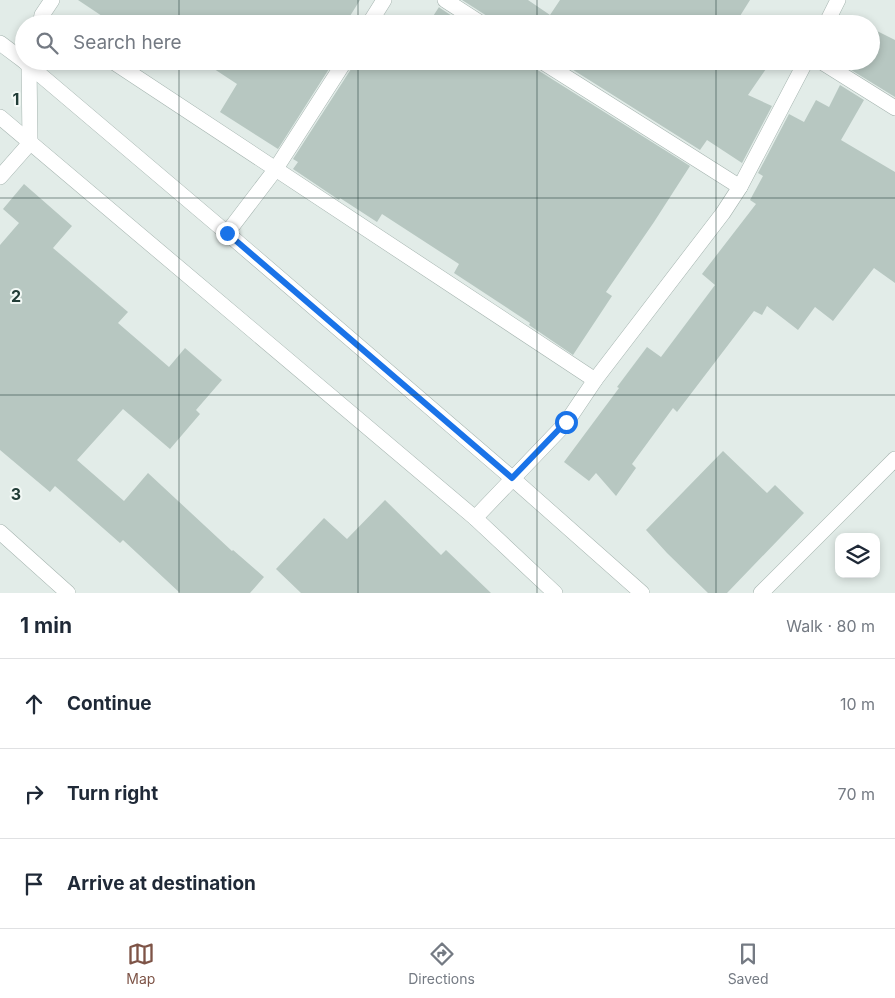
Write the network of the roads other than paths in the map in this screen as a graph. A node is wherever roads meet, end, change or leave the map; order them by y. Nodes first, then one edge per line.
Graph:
1 (52, 0) edge
2 (384, 0) edge
3 (445, 0) edge
4 (838, 0) edge
5 (43, 15) edge
6 (375, 15) edge
7 (468, 15) edge
8 (830, 15) edge
9 (0, 42) edge
10 (15, 53) edge
11 (27, 70) edge
12 (36, 70) edge
13 (125, 70) edge
14 (339, 70) edge
15 (555, 70) edge
16 (801, 70) edge
17 (834, 70) edge
18 (895, 108) edge
19 (0, 117) edge
20 (30, 143) junction
21 (275, 170) junction
22 (0, 177) edge
23 (740, 187) junction
24 (227, 233) junction
25 (595, 380) junction
26 (895, 459) edge
27 (512, 478) junction
28 (474, 518) junction
29 (0, 532) edge
30 (65, 592) edge
31 (553, 592) edge
32 (642, 593) edge
33 (761, 593) edge

1 - 5 street
2 - 6 street
3 - 7 street
4 - 8 street
9 - 10 street
11 - 20 street
12 - 24 street
13 - 21 street
14 - 21 street
15 - 23 street
16 - 23 street
17 - 18 street
19 - 20 street
20 - 22 street
20 - 28 street
21 - 24 street
21 - 25 street
23 - 25 street
24 - 27 street
25 - 27 street
26 - 33 street
27 - 28 street
27 - 32 street
28 - 31 street
29 - 30 street

